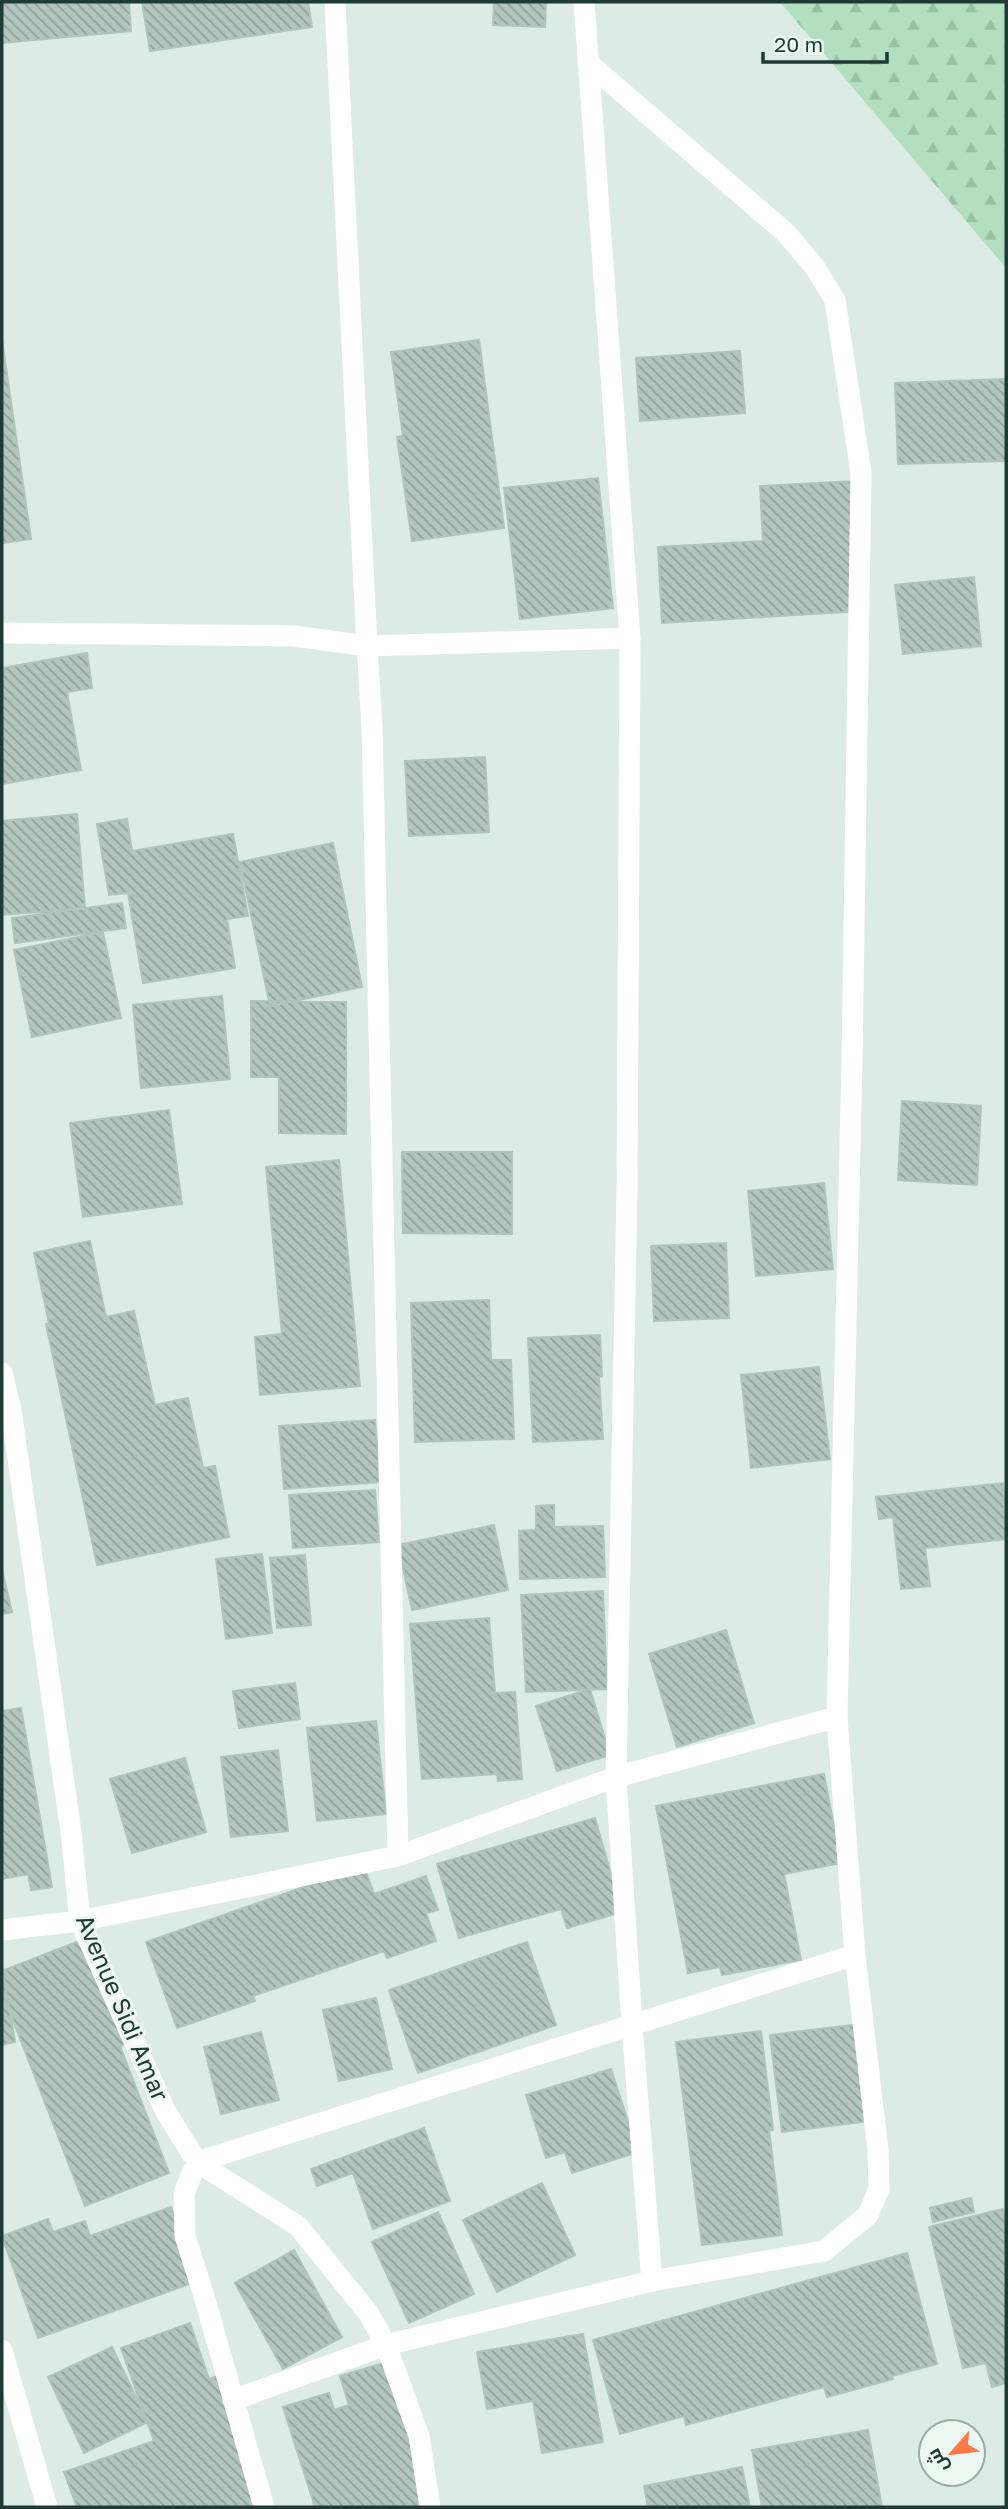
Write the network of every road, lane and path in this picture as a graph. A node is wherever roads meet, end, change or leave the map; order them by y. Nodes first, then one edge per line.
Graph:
1 (335, 2) edge
2 (584, 2) edge
3 (588, 63) junction
4 (2, 633) edge
5 (630, 638) junction
6 (367, 646) junction
7 (2, 1373) edge
8 (837, 1717) junction
9 (616, 1777) junction
10 (398, 1856) junction
11 (80, 1921) junction
12 (2, 1930) edge
13 (855, 1955) junction
14 (632, 2025) junction
15 (197, 2162) junction
16 (652, 2281) junction
17 (386, 2345) junction
18 (2, 2350) edge
19 (233, 2400) junction
20 (47, 2507) edge
21 (264, 2507) edge
22 (430, 2507) edge

1 - 6 street
2 - 3 street
3 - 5 street
3 - 8 street
4 - 6 street
5 - 6 street
5 - 9 street
6 - 10 street
7 - 11 street, Avenue Sidi Amar
8 - 9 street
8 - 13 street
9 - 10 street
9 - 14 street
10 - 11 street
11 - 12 street
11 - 15 street, Avenue Sidi Amar
13 - 14 street
13 - 16 street
14 - 15 street
14 - 16 street
15 - 17 street, Avenue Sidi Amar
15 - 19 street
16 - 17 street
17 - 19 street
17 - 22 street, Avenue Sidi Amar
18 - 20 street
19 - 21 street

